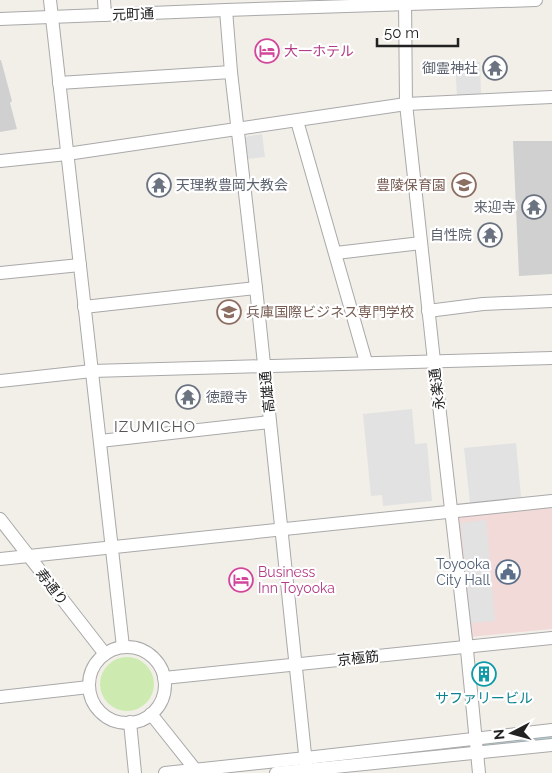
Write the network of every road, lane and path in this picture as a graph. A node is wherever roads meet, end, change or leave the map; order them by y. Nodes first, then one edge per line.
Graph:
1 (50, 0) edge
2 (104, 0) edge
3 (536, 0) edge
4 (405, 2) edge
5 (173, 6) edge
6 (226, 10) junction
7 (105, 15) junction
8 (52, 17) junction
9 (0, 19) edge
10 (231, 72) junction
11 (59, 83) junction
12 (552, 97) edge
13 (406, 104) junction
14 (297, 121) junction
15 (238, 130) junction
16 (67, 154) junction
17 (0, 161) edge
18 (421, 243) junction
19 (336, 253) junction
20 (80, 265) junction
21 (0, 274) edge
22 (256, 288) junction
23 (552, 301) edge
24 (84, 307) junction
25 (428, 311) junction
26 (552, 358) edge
27 (434, 361) junction
28 (366, 362) junction
29 (264, 366) junction
30 (92, 371) junction
31 (0, 381) edge
32 (270, 422) junction
33 (100, 441) junction
34 (552, 501) edge
35 (452, 512) junction
36 (0, 519) edge
37 (280, 530) junction
38 (112, 548) junction
39 (28, 556) junction
40 (0, 559) edge
41 (552, 638) edge
42 (123, 647) junction
43 (466, 647) junction
44 (105, 654) junction
45 (295, 665) junction
46 (164, 678) junction
47 (89, 687) junction
48 (0, 697) edge
49 (151, 714) junction
50 (130, 722) junction
51 (552, 730) edge
52 (476, 745) junction
53 (552, 745) edge
54 (307, 767) edge
55 (196, 771) edge
56 (134, 773) edge
57 (165, 773) edge
58 (276, 773) edge
59 (479, 773) edge

1 - 8 street
2 - 7 street
3 - 4 street, 元町通
4 - 6 street, 元町通
4 - 13 street, 永楽通
5 - 6 street, 元町通
5 - 7 street, 元町通
6 - 10 street, 高雄通
7 - 8 street, 元町通
8 - 9 street, 元町通
8 - 11 street
10 - 11 street
10 - 15 street, 高雄通
11 - 16 street
12 - 13 street
13 - 14 street
13 - 18 street, 永楽通
14 - 15 street
14 - 19 street
15 - 16 street
15 - 22 street, 高雄通
16 - 17 street
16 - 20 street
18 - 19 street
18 - 25 street, 永楽通
19 - 28 street
20 - 21 street
20 - 24 street
22 - 24 street
22 - 29 street, 高雄通
23 - 25 street
24 - 30 street
25 - 27 street, 永楽通
26 - 27 street
27 - 28 street
27 - 35 street, 永楽通
28 - 29 street
29 - 30 street
29 - 32 street, 高雄通
30 - 31 street
30 - 33 street
32 - 33 street
32 - 37 street, 高雄通
33 - 38 street
34 - 35 street
35 - 37 street
35 - 43 street, 永楽通
36 - 39 street, 寿通り
37 - 38 street
37 - 45 street, 高雄通
38 - 39 street
38 - 42 street
39 - 40 street
39 - 44 street, 寿通り
41 - 43 street, 京極筋
42 - 44 street
42 - 46 street
43 - 45 street, 京極筋
43 - 52 street, 永楽通
44 - 47 street
45 - 46 street, 京極筋
45 - 54 street, 高雄通
46 - 49 street
47 - 48 street
47 - 50 street
49 - 50 street
49 - 55 street
50 - 56 street
51 - 52 street
52 - 53 street
52 - 54 street
52 - 59 street, 永楽通
54 - 55 street
54 - 58 street
55 - 57 street

